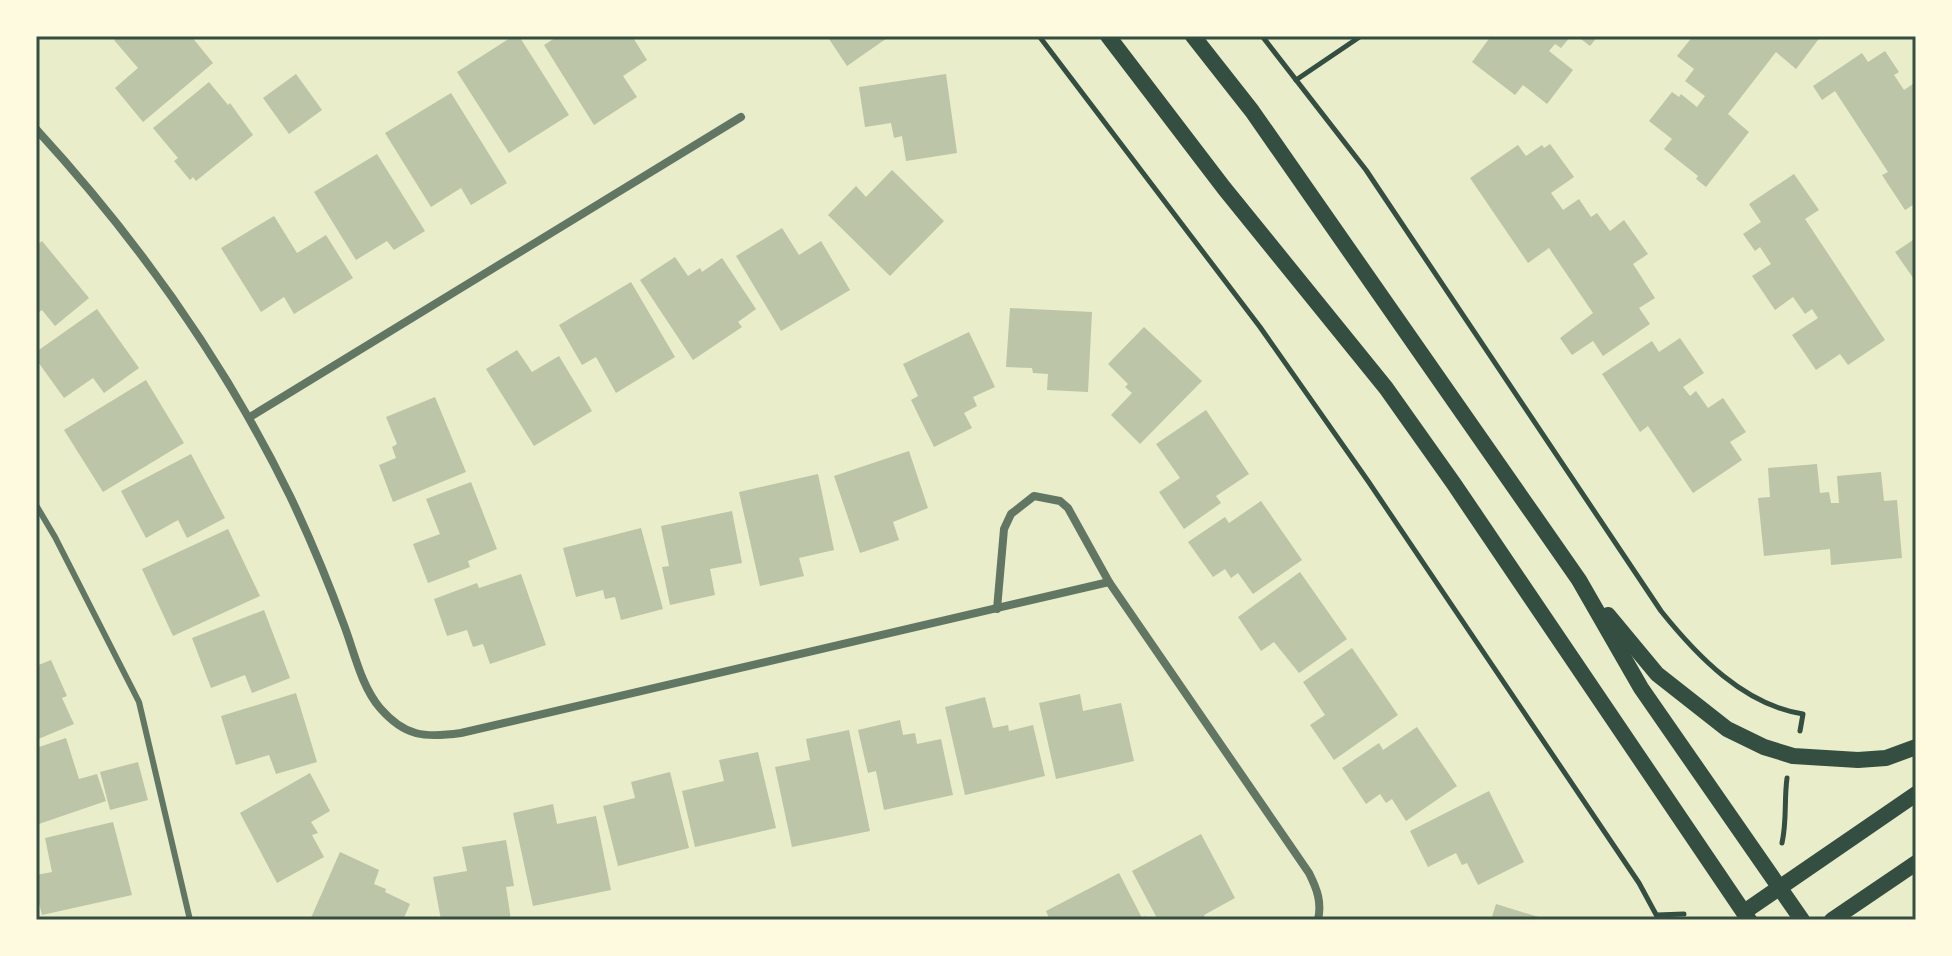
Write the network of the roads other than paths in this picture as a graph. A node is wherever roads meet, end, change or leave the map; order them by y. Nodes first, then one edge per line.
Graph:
1 (1108, 36) edge
2 (1193, 36) edge
3 (741, 117) dead end
4 (36, 129) edge
5 (250, 417) junction
6 (36, 505) edge
7 (1579, 580) junction
8 (1109, 582) junction
9 (997, 609) junction
10 (1916, 747) edge
11 (1916, 794) edge
12 (1916, 863) edge
13 (1780, 887) junction
14 (1747, 916) edge
15 (190, 920) edge
16 (1318, 920) edge
17 (1802, 920) edge
18 (1832, 920) edge

1 - 14 main road
2 - 7 main road
3 - 5 street
4 - 5 street
5 - 9 street
6 - 15 lane
7 - 10 main road
7 - 13 main road
8 - 9 street
8 - 9 street
8 - 16 street
11 - 13 main road
12 - 18 main road
13 - 14 main road
13 - 17 main road

